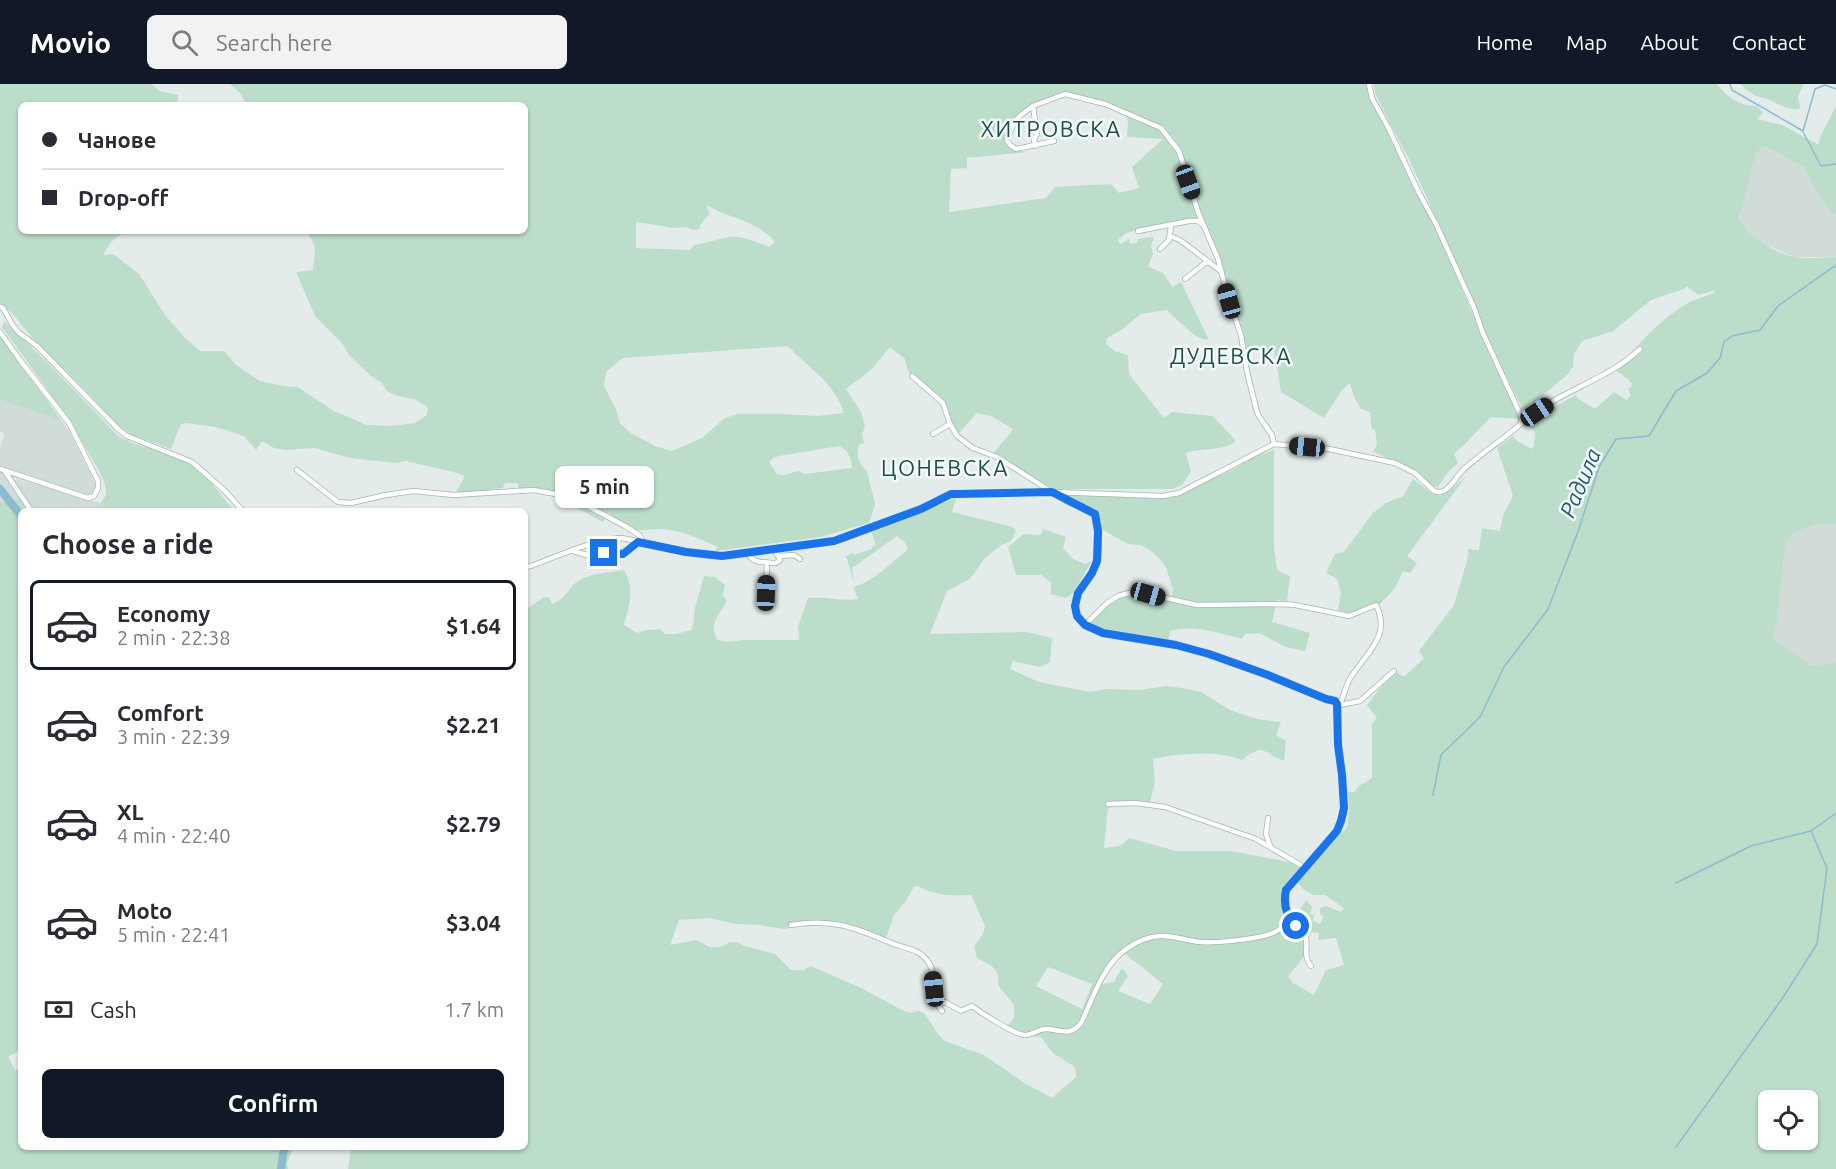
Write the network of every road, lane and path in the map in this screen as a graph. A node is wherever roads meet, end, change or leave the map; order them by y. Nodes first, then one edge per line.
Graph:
1 (1369, 84) edge
2 (1033, 106) junction
3 (1054, 141) dead end
4 (1035, 146) junction
5 (1171, 226) junction
6 (1204, 226) junction
7 (1138, 231) dead end
8 (1170, 236) junction
9 (1160, 249) dead end
10 (1210, 262) junction
11 (1222, 272) junction
12 (1185, 279) dead end
13 (0, 307) edge
14 (0, 332) edge
15 (1640, 349) dead end
16 (912, 376) dead end
17 (1521, 423) junction
18 (950, 424) junction
19 (933, 434) dead end
20 (1274, 444) junction
21 (2, 470) edge
22 (297, 470) dead end
23 (1052, 492) junction
24 (29, 508) edge
25 (240, 508) edge
26 (641, 542) junction
27 (774, 549) junction
28 (572, 551) junction
29 (747, 553) junction
30 (778, 556) junction
31 (800, 559) dead end
32 (767, 562) junction
33 (528, 566) edge
34 (766, 593) dead end
35 (1085, 625) junction
36 (1394, 671) dead end
37 (1339, 705) junction
38 (1108, 804) dead end
39 (1268, 818) dead end
40 (1270, 846) junction
41 (1304, 867) junction
42 (1288, 916) junction
43 (791, 925) dead end
44 (1311, 966) dead end
45 (937, 1005) junction
46 (942, 1011) dead end

1 - 17 street
2 - 4 street
2 - 4 street
2 - 6 street
3 - 4 street
5 - 6 street
5 - 7 street
5 - 8 street
6 - 11 street
8 - 9 street
8 - 10 street
10 - 11 street
10 - 12 street
11 - 20 street
13 - 25 street
14 - 21 street
15 - 17 street
16 - 18 street
17 - 20 street
18 - 19 street
18 - 23 street
20 - 23 street
21 - 24 street
22 - 26 street
23 - 27 street
23 - 35 street
26 - 28 street
26 - 28 street
26 - 29 street
27 - 29 street
27 - 30 street
28 - 33 street
29 - 32 street
30 - 31 street
30 - 32 street
32 - 34 street
35 - 37 street
35 - 37 street
36 - 37 street
37 - 41 street
38 - 40 street
39 - 40 street
40 - 41 street
41 - 42 street
42 - 44 street
42 - 45 street
43 - 45 street
45 - 46 street

